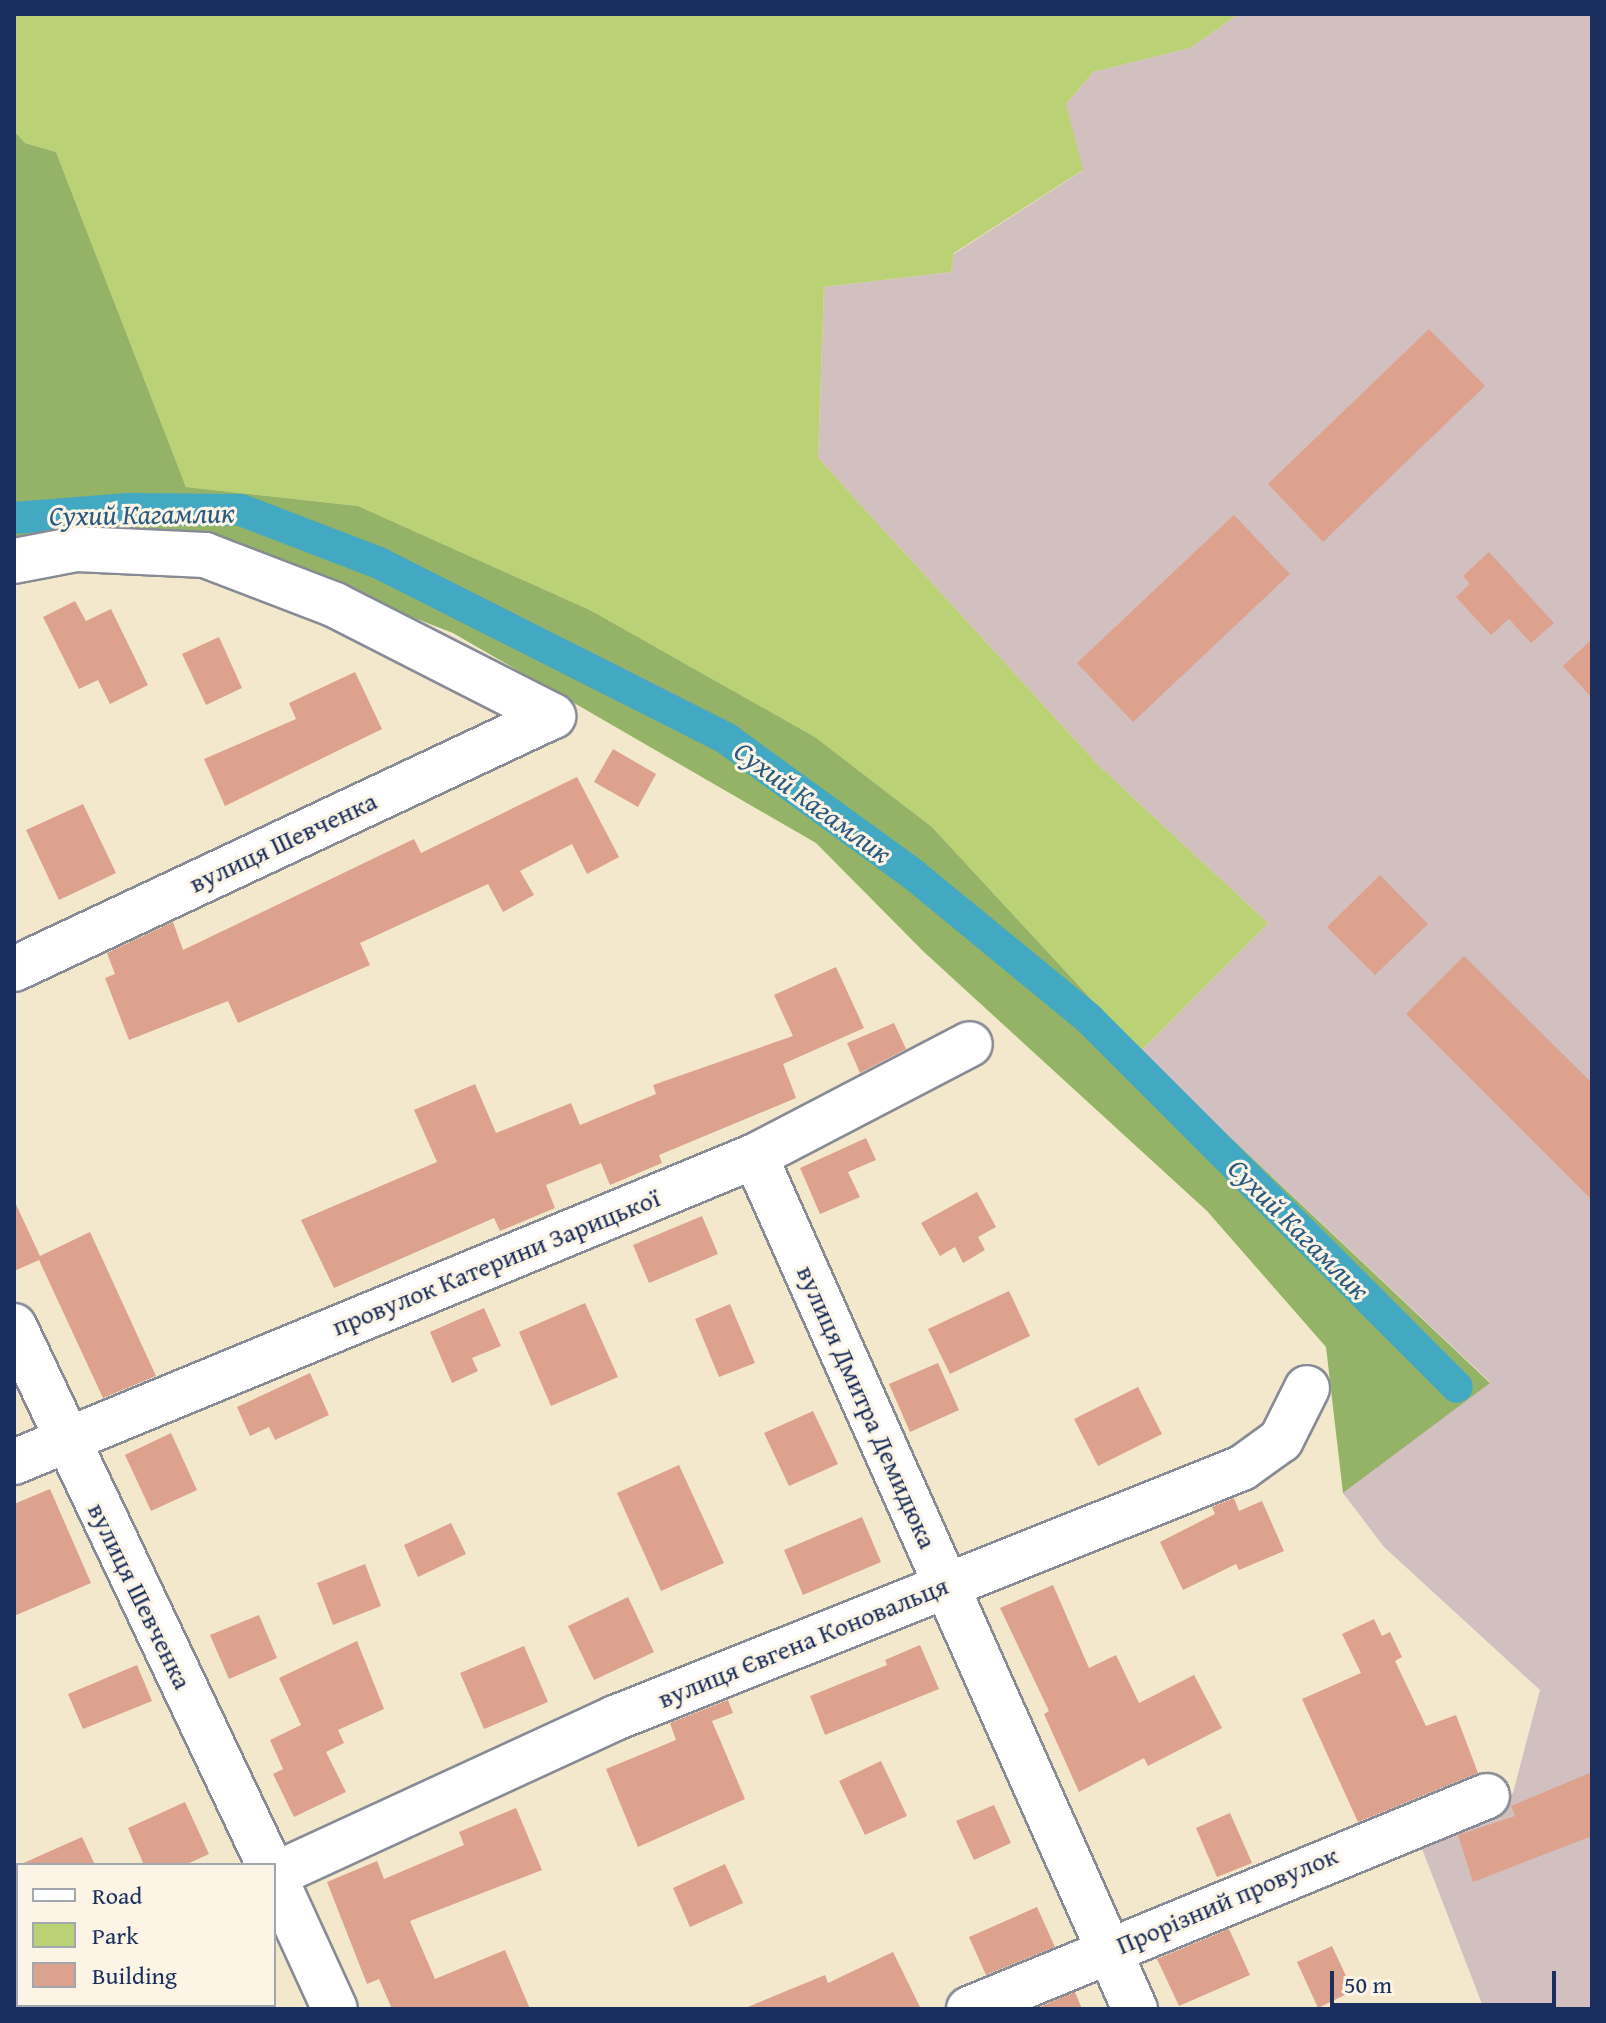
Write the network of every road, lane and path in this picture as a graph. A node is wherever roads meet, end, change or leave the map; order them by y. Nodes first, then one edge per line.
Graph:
1 (14, 561) edge
2 (14, 969) edge
3 (970, 1044) dead end
4 (755, 1156) junction
5 (14, 1326) edge
6 (1307, 1388) dead end
7 (65, 1440) junction
8 (14, 1462) edge
9 (946, 1584) junction
10 (1487, 1796) dead end
11 (268, 1863) edge
12 (276, 1875) edge
13 (276, 1880) edge
14 (1109, 1950) junction
15 (335, 2009) edge
16 (969, 2009) edge
17 (1135, 2009) edge

1 - 2 street, вулиця Шевченка
3 - 4 street, провулок Катерини Зарицької
4 - 7 street, провулок Катерини Зарицької
4 - 9 street, вулиця Дмитра Демидюка
5 - 7 street, вулиця Шевченка
6 - 9 street, вулиця Євгена Коновальця
7 - 8 street, провулок Катерини Зарицької
7 - 11 street, вулиця Шевченка
9 - 12 street, вулиця Євгена Коновальця
9 - 14 street, вулиця Дмитра Демидюка
10 - 14 street, Прорізний провулок
13 - 15 street
14 - 16 street, Прорізний провулок
14 - 17 street, вулиця Дмитра Демидюка

